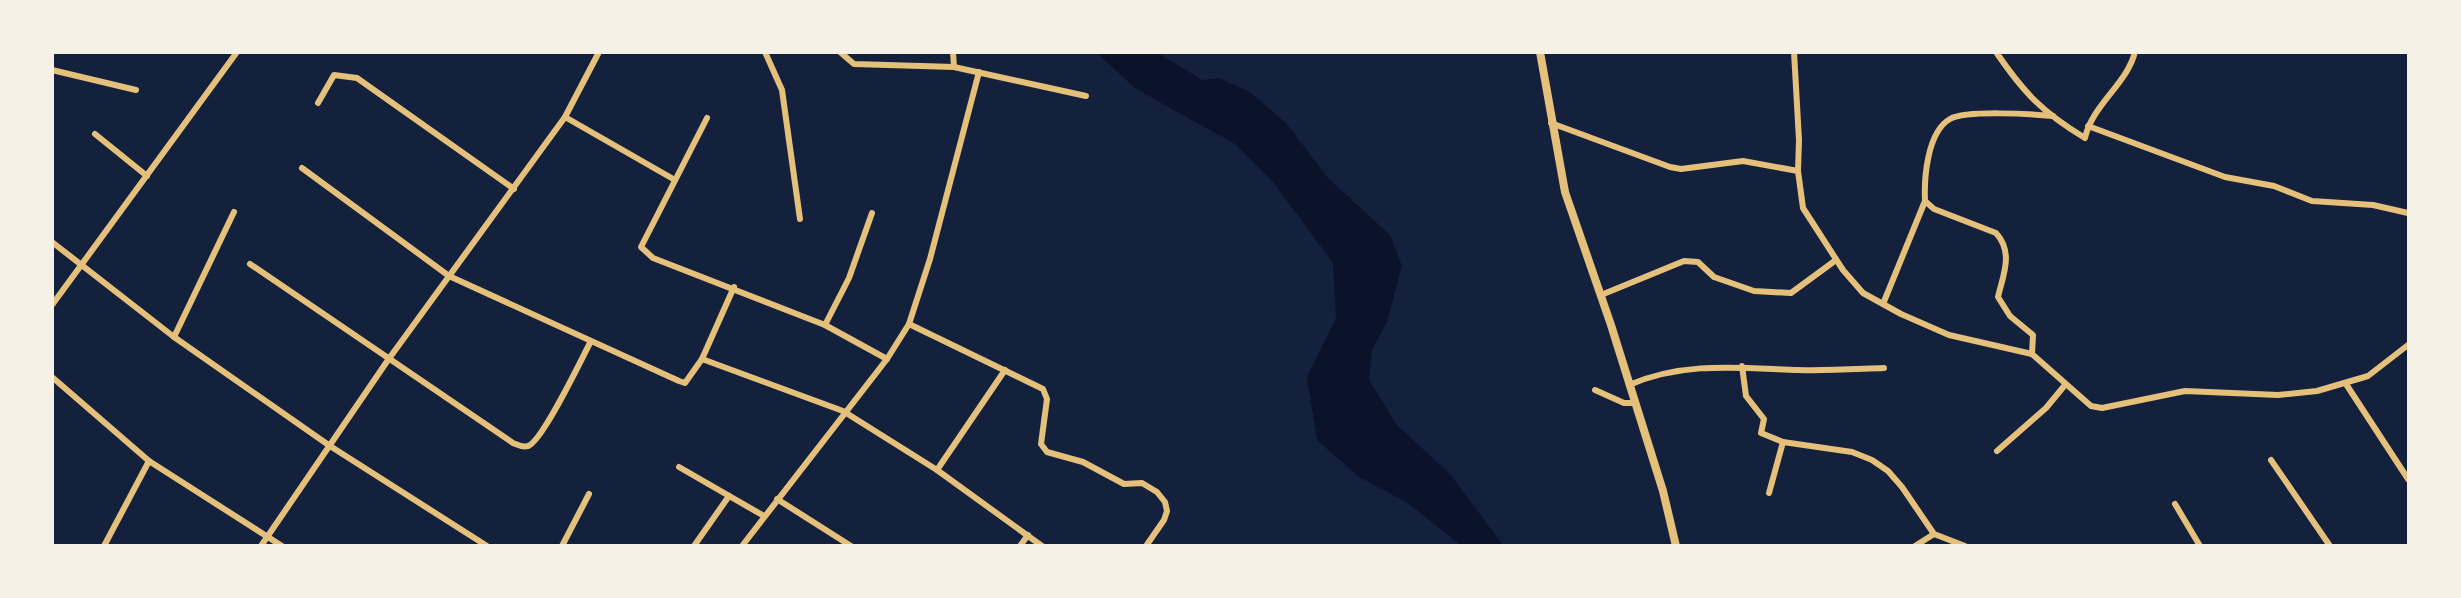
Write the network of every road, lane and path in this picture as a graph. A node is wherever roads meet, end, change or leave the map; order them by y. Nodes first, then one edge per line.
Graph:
1 (237, 52) edge
2 (599, 52) edge
3 (765, 52) edge
4 (840, 52) edge
5 (953, 52) edge
6 (1540, 52) edge
7 (1794, 52) edge
8 (1996, 52) edge
9 (2135, 52) edge
10 (954, 67) junction
11 (52, 70) edge
12 (979, 72) junction
13 (136, 90) dead end
14 (1086, 96) dead end
15 (318, 103) dead end
16 (2053, 116) junction
17 (565, 117) junction
18 (708, 118) dead end
19 (1551, 123) junction
20 (2088, 126) junction
21 (95, 134) dead end
22 (302, 168) dead end
23 (1798, 171) junction
24 (147, 177) junction
25 (675, 180) junction
26 (514, 189) junction
27 (1926, 201) junction
28 (234, 212) dead end
29 (872, 213) dead end
30 (2409, 213) edge
31 (800, 219) dead end
32 (52, 242) edge
33 (1836, 260) junction
34 (250, 264) dead end
35 (82, 267) junction
36 (449, 276) junction
37 (734, 287) junction
38 (1601, 295) junction
39 (1883, 304) junction
40 (52, 305) edge
41 (909, 324) junction
42 (825, 325) junction
43 (174, 337) junction
44 (590, 343) junction
45 (2409, 345) edge
46 (2032, 354) junction
47 (702, 359) junction
48 (887, 359) junction
49 (388, 360) junction
50 (1742, 366) junction
51 (1884, 368) dead end
52 (1005, 370) junction
53 (52, 377) edge
54 (2346, 384) junction
55 (1629, 385) junction
56 (2064, 385) junction
57 (1595, 390) dead end
58 (1635, 403) junction
59 (843, 411) junction
60 (1783, 442) junction
61 (330, 446) junction
62 (1997, 451) dead end
63 (2271, 460) dead end
64 (149, 461) junction
65 (680, 467) dead end
66 (937, 470) junction
67 (2409, 479) edge
68 (1769, 493) dead end
69 (589, 494) dead end
70 (729, 496) junction
71 (778, 499) junction
72 (2175, 504) dead end
73 (764, 516) junction
74 (1934, 534) junction
75 (268, 535) junction
76 (1028, 535) junction
77 (104, 545) edge
78 (261, 545) edge
79 (282, 545) edge
80 (487, 545) edge
81 (562, 545) edge
82 (694, 545) edge
83 (741, 545) edge
84 (851, 545) edge
85 (1020, 545) edge
86 (1042, 545) edge
87 (1146, 545) edge
88 (1676, 545) edge
89 (1914, 545) edge
90 (1965, 545) edge
91 (2200, 545) edge
92 (2330, 545) edge

1 - 24 street
2 - 17 street
3 - 31 street
4 - 10 street
5 - 10 street
6 - 19 street
7 - 23 street
8 - 16 street
9 - 20 street
10 - 12 street
11 - 13 street
12 - 14 street
12 - 41 street
15 - 26 street
16 - 20 street
16 - 27 street
17 - 25 street
17 - 26 street
18 - 25 street
19 - 23 street
19 - 38 street
20 - 30 street
21 - 24 street
22 - 36 street
23 - 33 street
24 - 35 street
25 - 37 street
26 - 36 street
27 - 39 street
27 - 46 street
28 - 43 street
29 - 42 street
32 - 35 street
33 - 38 street
33 - 39 street
34 - 49 street
35 - 40 street
35 - 43 street
36 - 44 street
36 - 49 street
37 - 42 street
37 - 47 street
38 - 55 street
39 - 46 street
41 - 48 street
41 - 52 street
42 - 48 street
43 - 61 street
44 - 47 street
44 - 49 street
45 - 54 street
46 - 56 street
47 - 59 street
48 - 59 street
49 - 61 street
50 - 51 street
50 - 55 street
50 - 60 street
52 - 66 street
52 - 87 street
53 - 64 street
54 - 56 street
54 - 67 street
55 - 58 street
56 - 62 street
57 - 58 street
58 - 88 street
59 - 66 street
59 - 71 street
60 - 68 street
60 - 74 street
61 - 75 street
61 - 80 street
63 - 92 street
64 - 75 street
64 - 77 street
65 - 70 street
66 - 76 street
69 - 81 street
70 - 73 street
70 - 82 street
71 - 73 street
71 - 84 street
72 - 91 street
73 - 83 street
74 - 89 street
74 - 90 street
75 - 78 street
75 - 79 street
76 - 85 street
76 - 86 street

